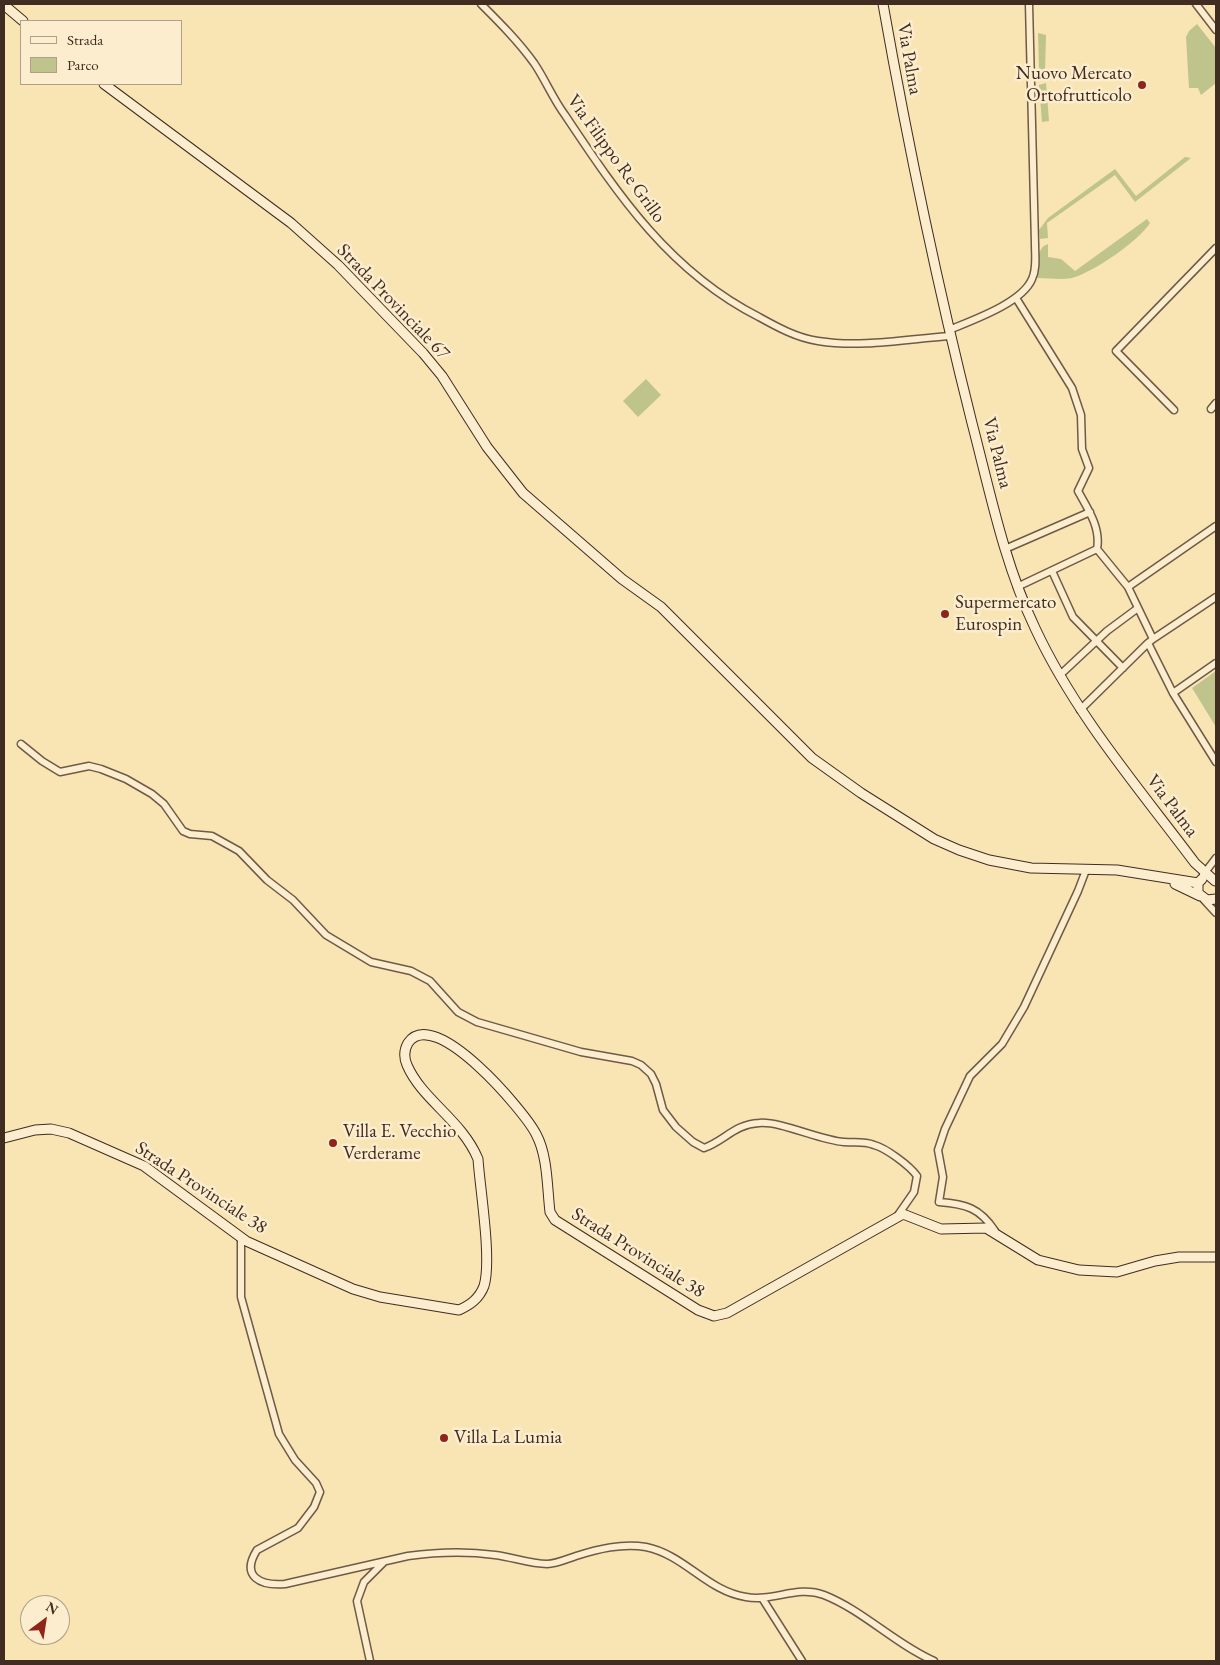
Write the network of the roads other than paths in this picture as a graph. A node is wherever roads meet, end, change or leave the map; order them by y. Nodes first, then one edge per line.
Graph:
1 (481, 4) edge
2 (883, 4) edge
3 (1029, 4) edge
4 (1196, 4) edge
5 (4, 5) edge
6 (22, 20) edge
7 (1216, 30) edge
8 (105, 85) edge
9 (1216, 248) edge
10 (1016, 298) junction
11 (950, 333) junction
12 (1174, 410) dead end
13 (1090, 512) junction
14 (1216, 526) edge
15 (1005, 549) junction
16 (1097, 549) junction
17 (1052, 571) junction
18 (1017, 587) junction
19 (1128, 587) junction
20 (1216, 597) edge
21 (1138, 608) junction
22 (1096, 641) junction
23 (1151, 641) junction
24 (1216, 663) edge
25 (1123, 668) junction
26 (1060, 675) junction
27 (1173, 693) junction
28 (1080, 710) junction
29 (21, 744) dead end
30 (1216, 762) edge
31 (1216, 859) edge
32 (1194, 863) junction
33 (1086, 870) junction
34 (1206, 872) junction
35 (1166, 879) junction
36 (1199, 882) junction
37 (1216, 882) edge
38 (1200, 896) junction
39 (1216, 899) edge
40 (1216, 913) edge
41 (4, 1138) edge
42 (898, 1215) junction
43 (995, 1231) junction
44 (241, 1238) junction
45 (1216, 1257) edge
46 (385, 1561) junction
47 (762, 1598) junction
48 (370, 1661) edge
49 (802, 1661) edge
50 (934, 1661) edge

1 - 11 street, Via Filippo Re Grillo
2 - 11 street, Via Palma
3 - 10 street
4 - 7 street
5 - 6 street
8 - 33 street, Strada Provinciale 67
9 - 12 street
10 - 11 street
10 - 13 street
11 - 15 street, Via Palma
13 - 15 street
13 - 16 street
14 - 19 street
15 - 18 street, Via Palma
16 - 17 street
16 - 19 street
17 - 18 street
17 - 22 street
18 - 26 street, Via Palma
19 - 21 street
20 - 23 street
21 - 22 street
21 - 23 street
22 - 25 street
22 - 26 street
23 - 25 street
23 - 27 street
24 - 27 street
25 - 28 street
26 - 28 street, Via Palma
27 - 30 street
28 - 32 street, Via Palma
29 - 42 street
31 - 32 street
31 - 34 street
31 - 37 street
32 - 34 street
32 - 36 street
33 - 35 street, Strada Provinciale 67
33 - 43 street
34 - 36 street
34 - 37 street
35 - 36 street
35 - 38 street
36 - 37 street
36 - 38 street
38 - 39 street
38 - 40 street
41 - 44 street, Strada Provinciale 38
42 - 43 street
42 - 44 street, Strada Provinciale 38
43 - 45 street
44 - 46 street
46 - 47 street
46 - 48 street
47 - 49 street
47 - 50 street

